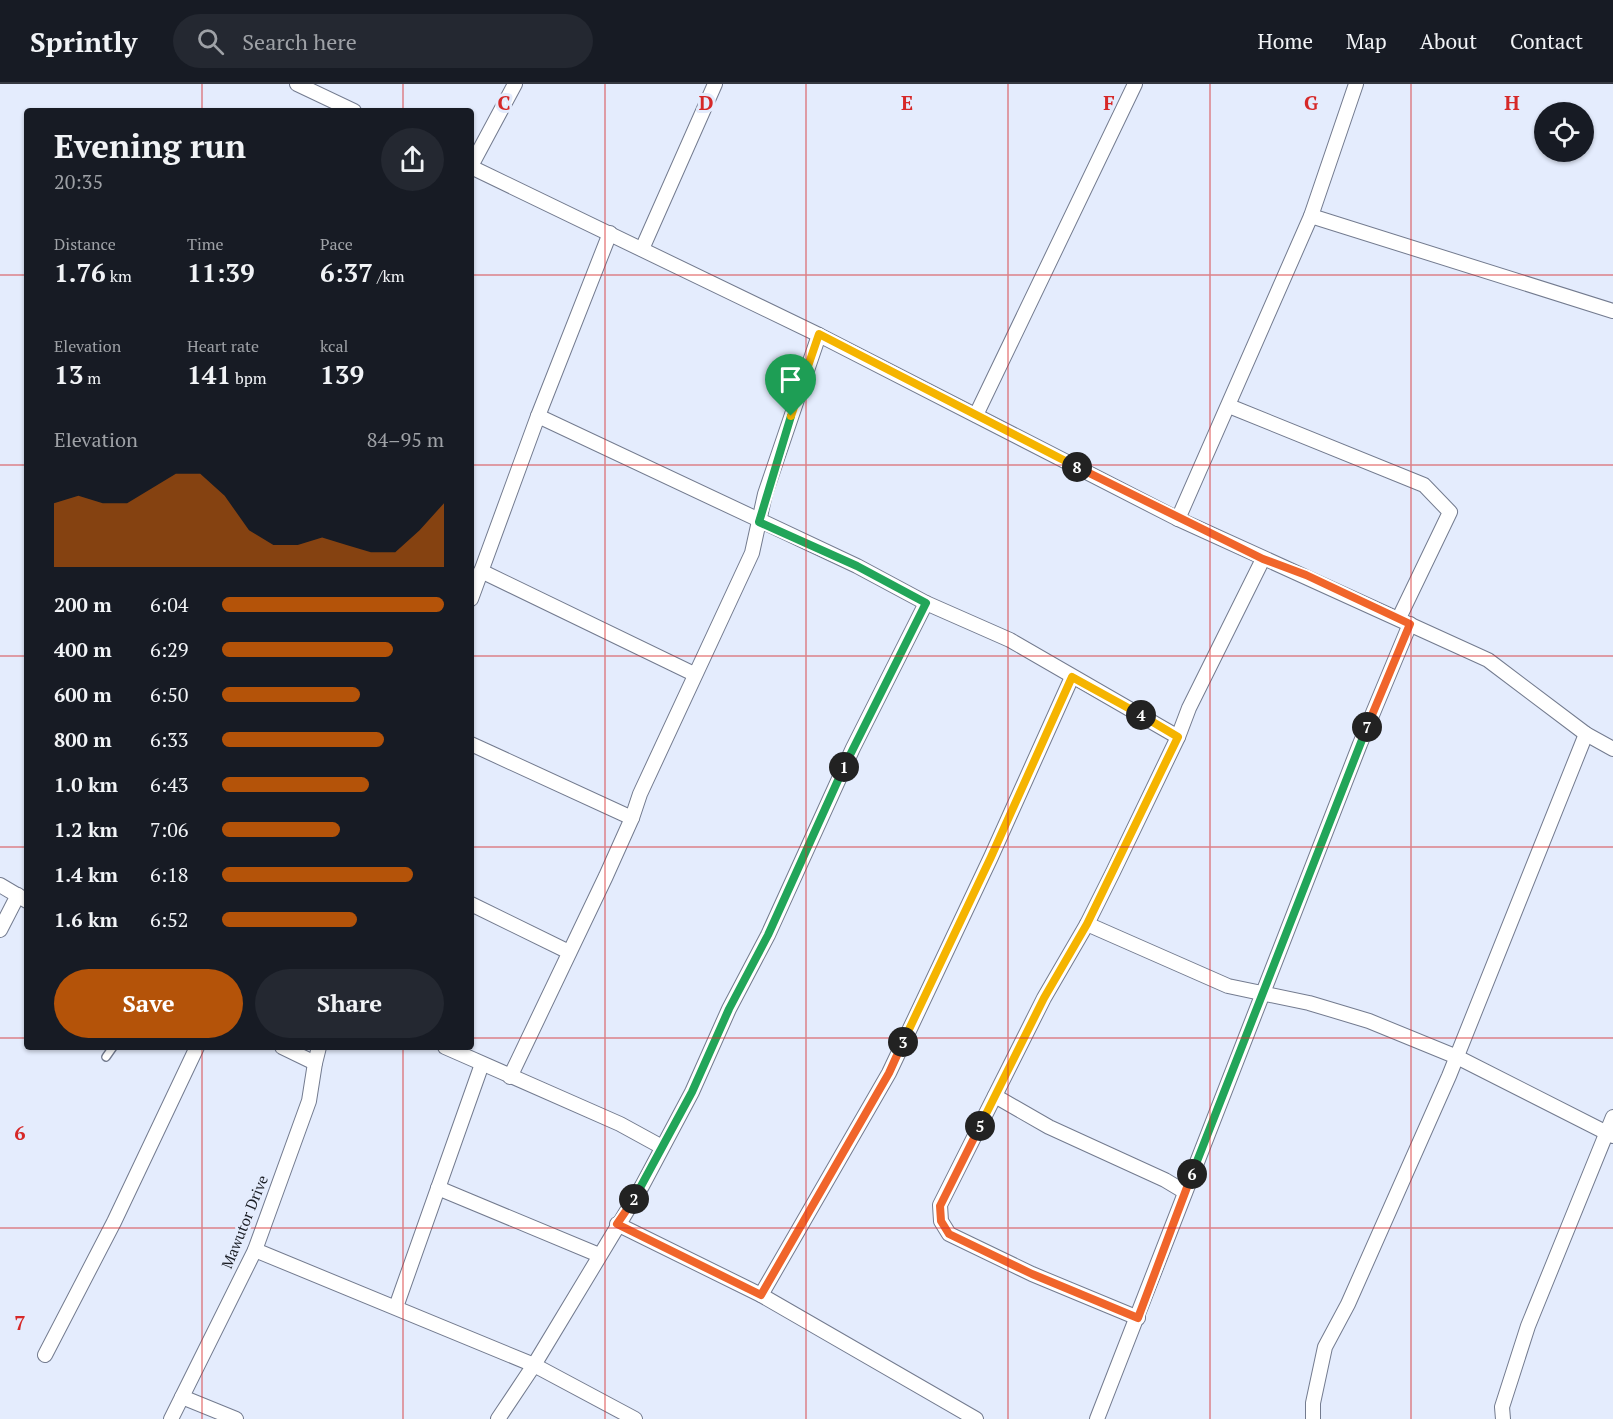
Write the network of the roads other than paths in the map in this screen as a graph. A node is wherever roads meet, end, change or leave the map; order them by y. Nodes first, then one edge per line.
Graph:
1 (297, 84) edge
2 (515, 84) edge
3 (715, 84) edge
4 (1135, 84) edge
5 (1356, 84) edge
6 (348, 108) edge
7 (474, 161) edge
8 (474, 168) edge
9 (1311, 216) junction
10 (610, 233) junction
11 (642, 249) junction
12 (1613, 311) edge
13 (819, 334) junction
14 (1229, 406) junction
15 (976, 415) junction
16 (538, 416) junction
17 (1178, 519) junction
18 (759, 522) junction
19 (1263, 559) junction
20 (481, 571) junction
21 (474, 591) edge
22 (926, 603) junction
23 (1405, 621) junction
24 (694, 674) junction
25 (1072, 677) junction
26 (1586, 734) junction
27 (1178, 737) junction
28 (474, 745) edge
29 (1611, 745) edge
30 (632, 818) junction
31 (0, 885) edge
32 (22, 898) edge
33 (474, 905) edge
34 (1087, 924) junction
35 (0, 930) edge
36 (569, 952) junction
37 (1264, 994) junction
38 (111, 1050) edge
39 (195, 1050) edge
40 (288, 1050) edge
41 (318, 1050) edge
42 (452, 1050) edge
43 (1456, 1057) junction
44 (106, 1058) dead end
45 (315, 1063) junction
46 (482, 1064) junction
47 (510, 1077) junction
48 (995, 1096) junction
49 (1613, 1117) edge
50 (1609, 1134) edge
51 (662, 1147) junction
52 (438, 1188) junction
53 (1185, 1192) junction
54 (617, 1224) junction
55 (255, 1250) junction
56 (599, 1256) junction
57 (761, 1295) junction
58 (396, 1307) junction
59 (1138, 1318) junction
60 (45, 1354) dead end
61 (534, 1365) junction
62 (182, 1397) junction
63 (171, 1419) edge
64 (236, 1419) edge
65 (498, 1419) edge
66 (635, 1419) edge
67 (976, 1419) edge
68 (1097, 1419) edge
69 (1313, 1419) edge
70 (1503, 1419) edge

1 - 6 street
2 - 7 street
3 - 11 street
4 - 15 street
5 - 9 street
8 - 10 street
9 - 12 street
9 - 14 street
10 - 11 street
10 - 16 street
11 - 13 street
13 - 15 street
13 - 18 street
14 - 17 street
14 - 23 street
15 - 17 street
16 - 18 street
16 - 20 street
17 - 19 street
18 - 22 street
18 - 24 street
19 - 23 street
19 - 27 street
20 - 21 street
20 - 24 street
22 - 25 street
22 - 51 street
23 - 26 street
23 - 37 street
24 - 30 street
25 - 27 street
25 - 57 street
26 - 29 street
26 - 43 street
27 - 34 street
28 - 30 street
30 - 36 street
31 - 32 street
32 - 35 street
33 - 36 street
34 - 37 street
34 - 48 street
36 - 47 street
37 - 43 street
37 - 53 street
38 - 44 lane
39 - 60 street
40 - 45 street
41 - 45 street, Mawutor Drive
42 - 46 street
43 - 50 street
43 - 69 street
45 - 55 street, Mawutor Drive
46 - 47 street
46 - 52 street
47 - 51 street
48 - 53 street
48 - 59 street
49 - 50 street
50 - 70 street
51 - 54 street
52 - 56 street
52 - 58 street
53 - 59 street
54 - 56 street
54 - 57 street
55 - 58 street
55 - 62 street, Mawutor Drive
56 - 61 street
57 - 67 street
58 - 61 street
59 - 68 street
61 - 65 street
61 - 66 street
62 - 63 street, Mawutor Drive
62 - 64 street

